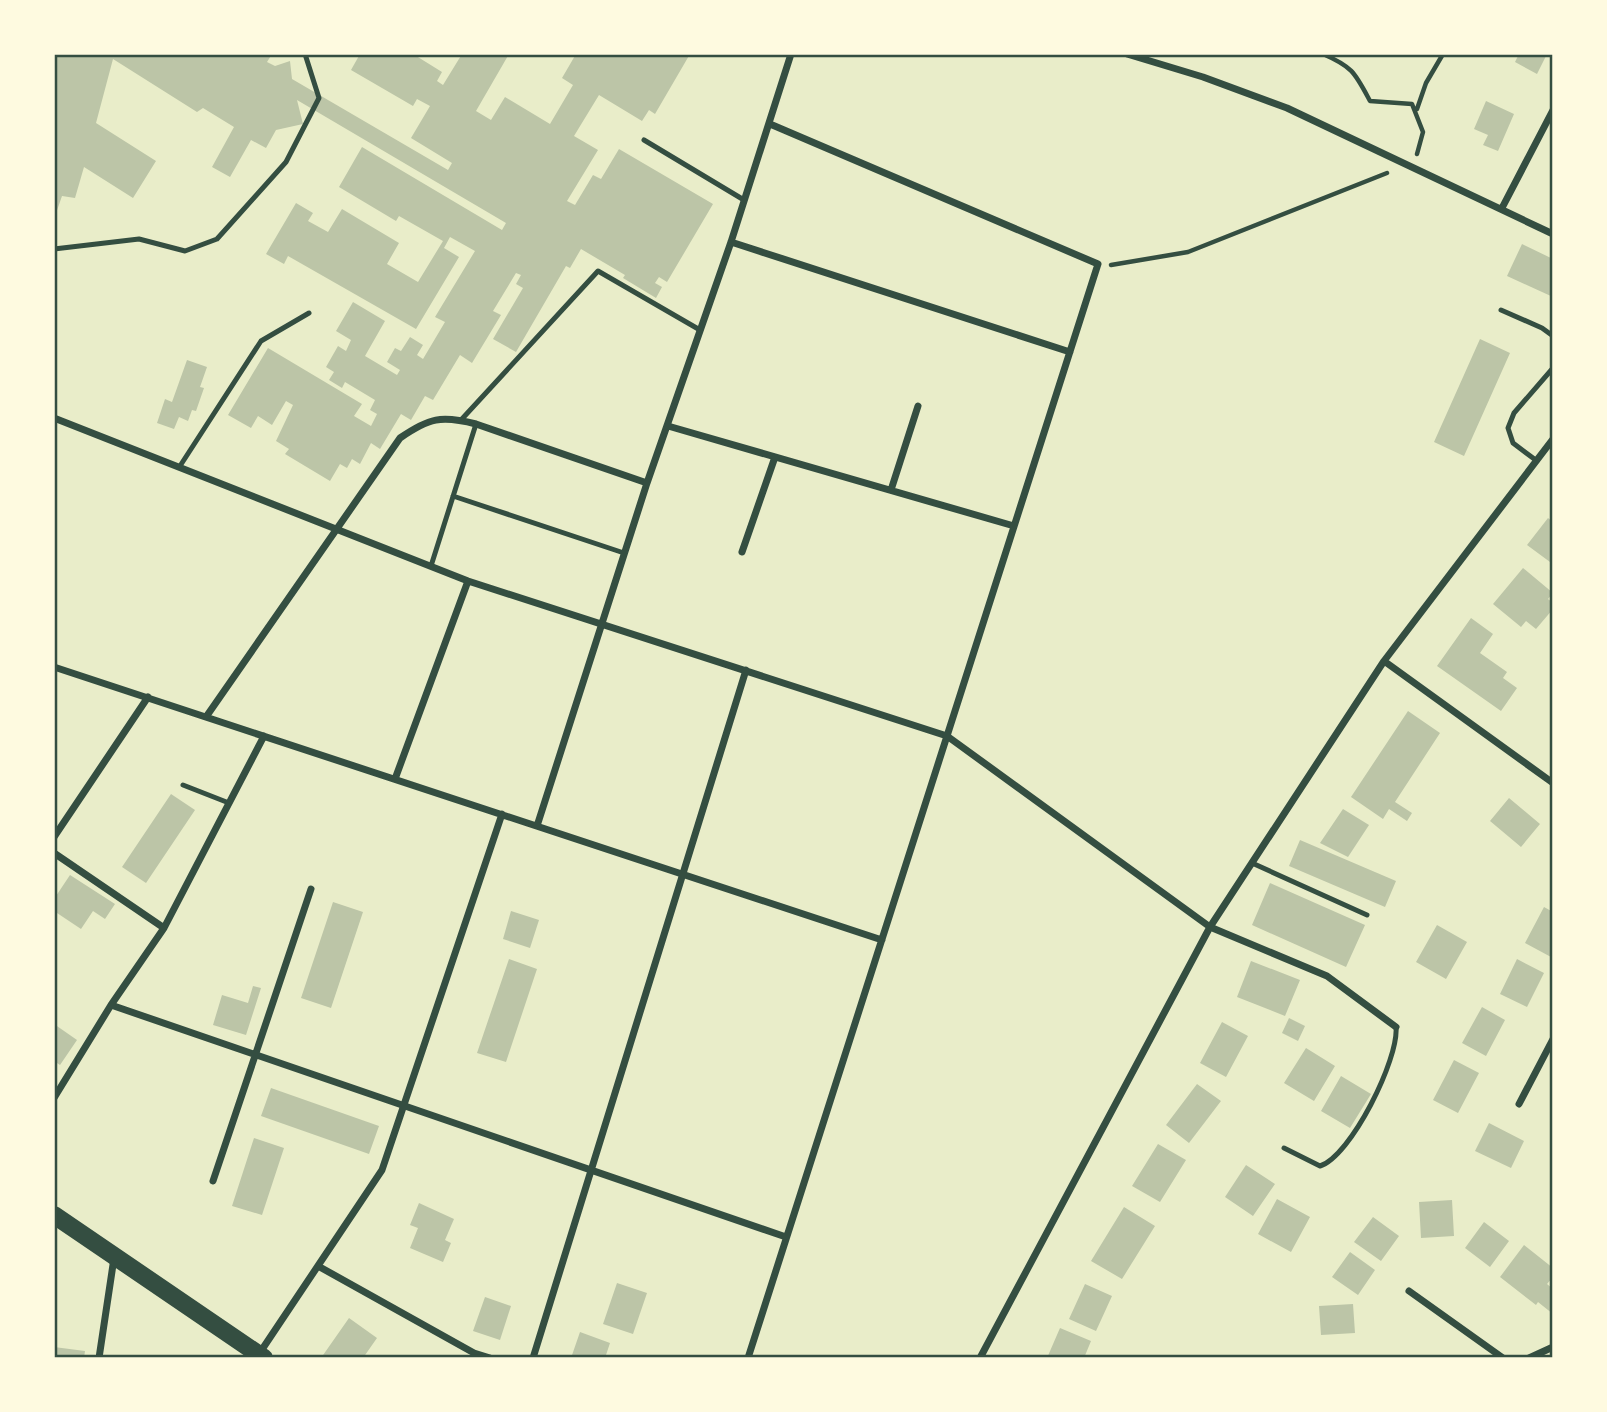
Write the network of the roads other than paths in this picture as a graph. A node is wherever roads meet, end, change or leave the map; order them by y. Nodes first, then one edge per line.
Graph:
1 (305, 54) edge
2 (791, 54) edge
3 (1126, 54) edge
4 (1553, 110) edge
5 (770, 124) junction
6 (644, 140) dead end
7 (744, 200) junction
8 (1502, 208) junction
9 (1553, 234) edge
10 (731, 242) junction
11 (54, 249) edge
12 (1501, 310) dead end
13 (309, 313) dead end
14 (700, 330) junction
15 (1553, 336) edge
16 (1070, 352) junction
17 (1553, 368) edge
18 (918, 406) dead end
19 (54, 418) edge
20 (461, 420) junction
21 (476, 424) junction
22 (668, 426) junction
23 (1553, 439) edge
24 (775, 457) junction
25 (1537, 461) junction
26 (180, 466) junction
27 (647, 483) junction
28 (891, 490) junction
29 (453, 496) junction
30 (1014, 526) junction
31 (337, 527) junction
32 (742, 552) dead end
33 (624, 553) junction
34 (431, 566) junction
35 (468, 581) junction
36 (601, 625) junction
37 (1384, 661) junction
38 (54, 667) edge
39 (747, 670) junction
40 (148, 697) junction
41 (206, 717) junction
42 (264, 736) junction
43 (947, 736) junction
44 (395, 779) junction
45 (1553, 783) edge
46 (183, 785) dead end
47 (229, 803) junction
48 (502, 814) junction
49 (537, 826) junction
50 (54, 837) edge
51 (54, 853) edge
52 (1252, 863) junction
53 (683, 874) junction
54 (311, 889) dead end
55 (1367, 915) dead end
56 (1210, 927) junction
57 (164, 928) junction
58 (882, 940) junction
59 (111, 1006) junction
60 (1396, 1027) joint
61 (1553, 1039) edge
62 (255, 1055) junction
63 (54, 1098) edge
64 (1519, 1104) dead end
65 (404, 1106) junction
66 (1283, 1148) dead end
67 (591, 1170) junction
68 (213, 1181) dead end
69 (54, 1215) edge
70 (786, 1237) junction
71 (114, 1255) junction
72 (318, 1266) junction
73 (1409, 1292) dead end
74 (1553, 1348) edge
75 (262, 1356) edge
76 (99, 1358) edge
77 (490, 1358) edge
78 (533, 1358) edge
79 (748, 1358) edge
80 (980, 1358) edge
81 (1503, 1358) edge
82 (1530, 1358) edge

1 - 11 lane
2 - 5 street
3 - 8 street
4 - 8 street
5 - 7 street
5 - 16 street
6 - 7 lane
7 - 10 street
8 - 9 street
10 - 14 street
10 - 16 street
12 - 15 lane
13 - 26 lane
14 - 20 lane
14 - 22 street
16 - 30 street
17 - 25 lane
18 - 28 street
19 - 26 street
20 - 21 street
20 - 31 street
21 - 27 street
21 - 29 lane
22 - 24 street
22 - 27 street
23 - 25 street
24 - 28 street
24 - 32 street
25 - 37 street
26 - 31 street
27 - 33 street
28 - 30 street
29 - 33 lane
29 - 34 lane
30 - 43 street
31 - 34 street
31 - 41 street
33 - 36 street
34 - 35 street
35 - 36 street
35 - 44 street
36 - 39 street
36 - 49 street
37 - 45 street
37 - 52 street
38 - 40 street
39 - 43 street
39 - 53 street
40 - 41 street
40 - 50 street
41 - 42 street
42 - 44 street
42 - 47 street
43 - 56 street
43 - 58 street
44 - 48 street
46 - 47 lane
47 - 57 street
48 - 49 street
48 - 65 street
49 - 53 street
51 - 57 street
52 - 55 lane
52 - 56 street
53 - 58 street
53 - 67 street
54 - 62 street
56 - 60 street
56 - 80 street
57 - 59 street
58 - 70 street
59 - 62 street
59 - 63 street
60 - 66 lane
61 - 64 street
62 - 65 street
62 - 68 street
65 - 67 street
65 - 72 street
67 - 70 street
67 - 78 street
69 - 71 main road
70 - 79 street
71 - 75 main road
71 - 76 street
72 - 75 street
72 - 77 street
73 - 81 street
74 - 82 street

